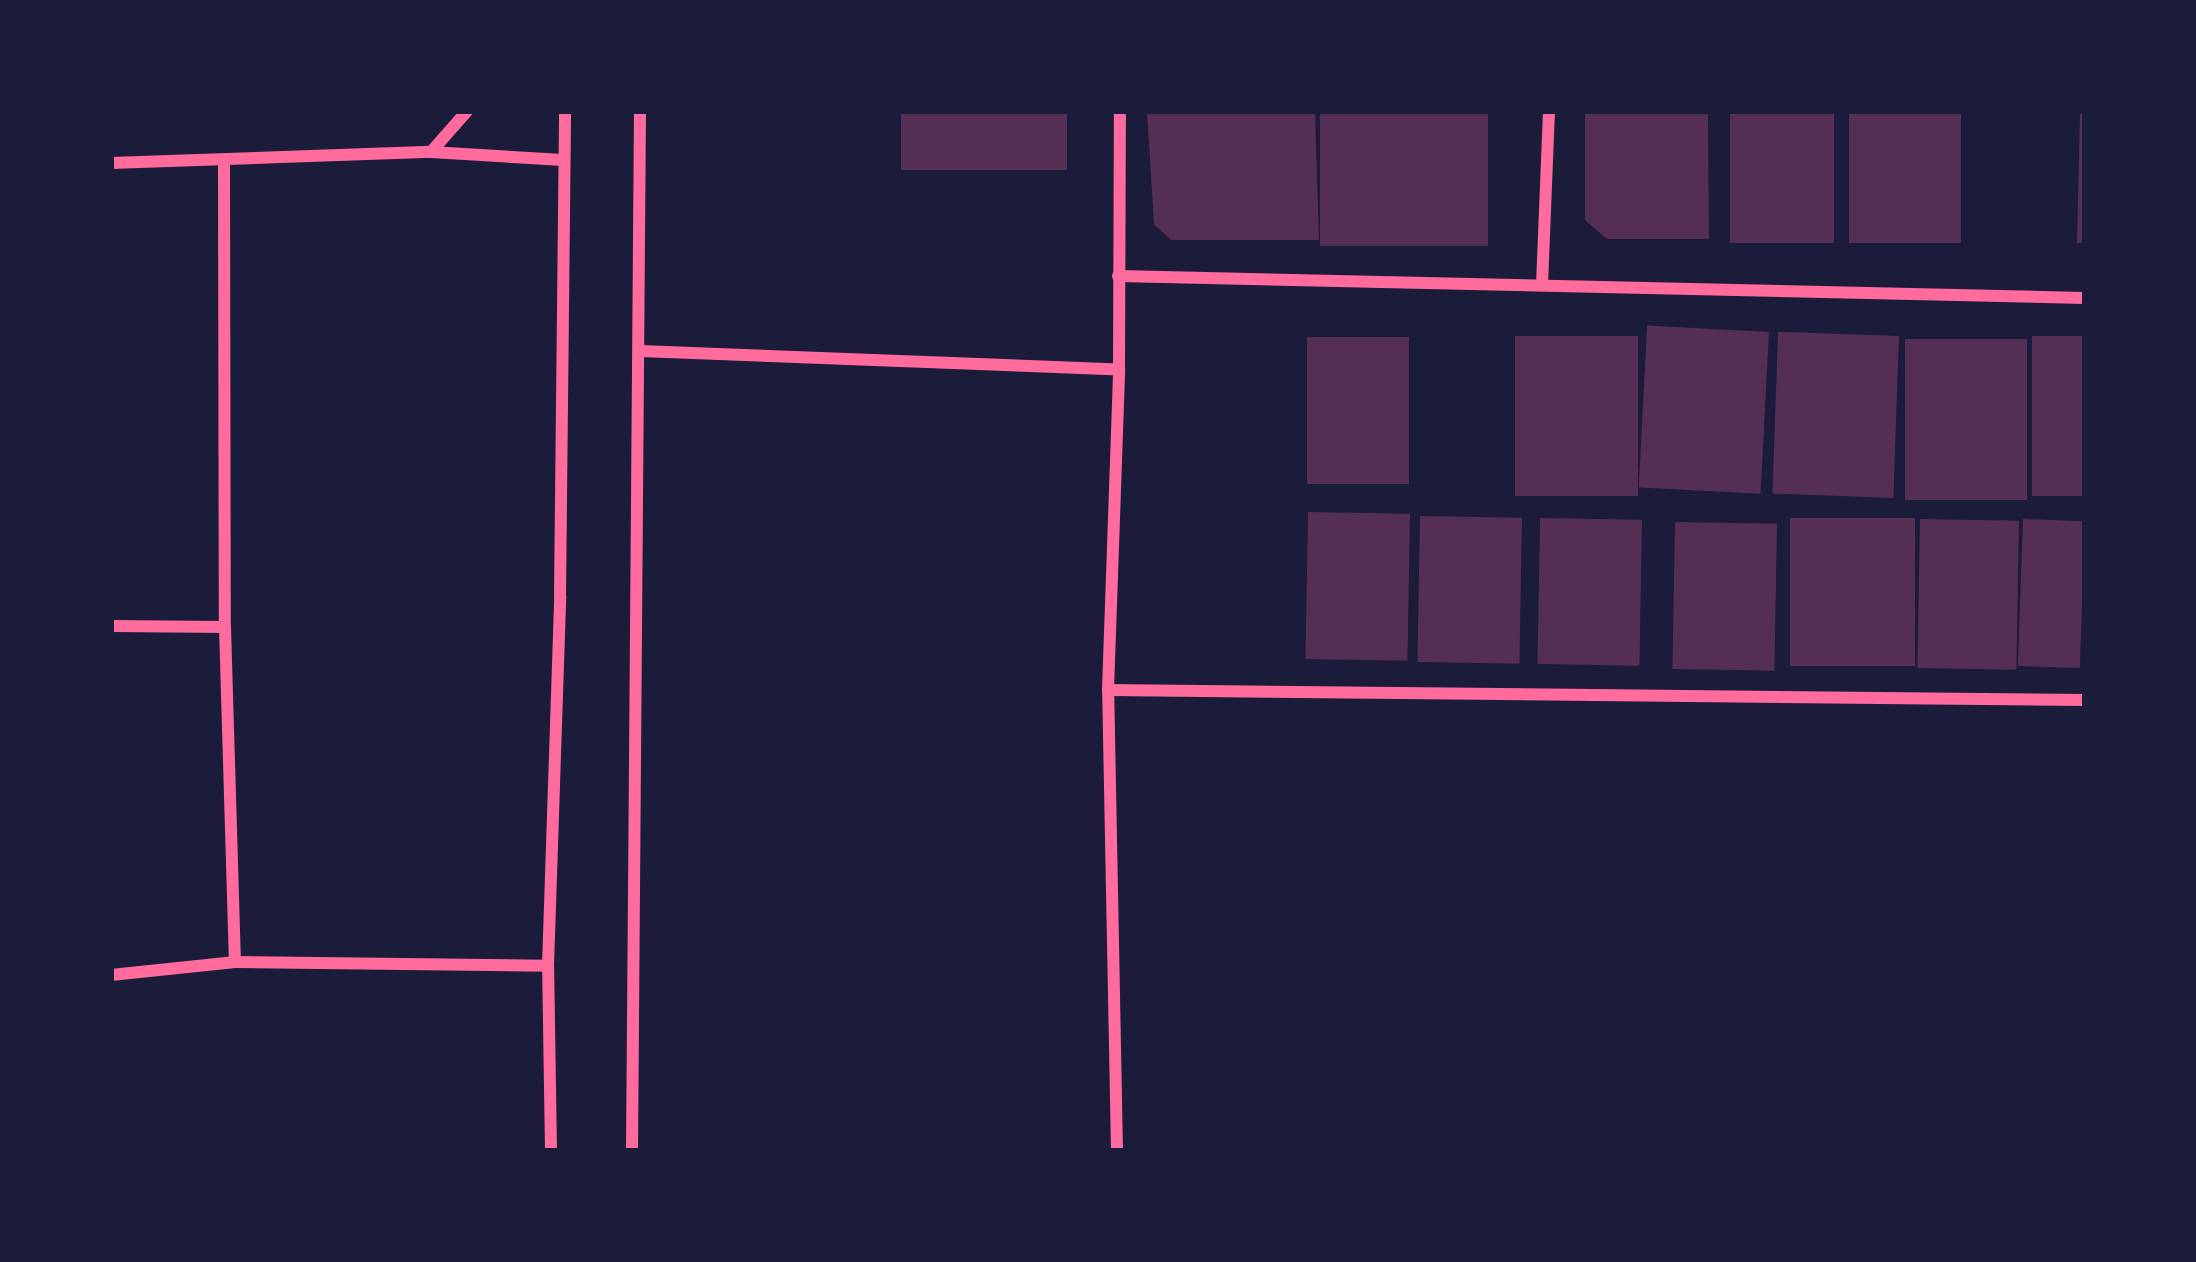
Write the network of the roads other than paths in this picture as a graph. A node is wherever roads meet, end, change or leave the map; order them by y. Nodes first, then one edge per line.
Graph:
1 (467, 111) edge
2 (565, 111) edge
3 (640, 111) edge
4 (1120, 111) edge
5 (1549, 111) edge
6 (431, 152) junction
7 (563, 160) junction
8 (111, 163) edge
9 (224, 163) junction
10 (1118, 276) junction
11 (1542, 285) junction
12 (2085, 298) edge
13 (640, 351) junction
14 (1119, 369) junction
15 (111, 626) edge
16 (225, 627) junction
17 (1108, 690) junction
18 (2085, 700) edge
19 (235, 962) junction
20 (548, 966) junction
21 (111, 975) edge
22 (551, 1151) edge
23 (632, 1151) edge
24 (1117, 1151) edge

1 - 6 street
2 - 7 street
3 - 13 street
4 - 10 street
5 - 11 street
6 - 7 street
6 - 9 street
7 - 20 street
8 - 9 street
9 - 16 street
10 - 11 street
10 - 14 street
11 - 12 street
13 - 14 street
13 - 23 street
14 - 17 street
15 - 16 street
16 - 19 street
17 - 18 street
17 - 24 street
19 - 20 street
19 - 21 street
20 - 22 street

